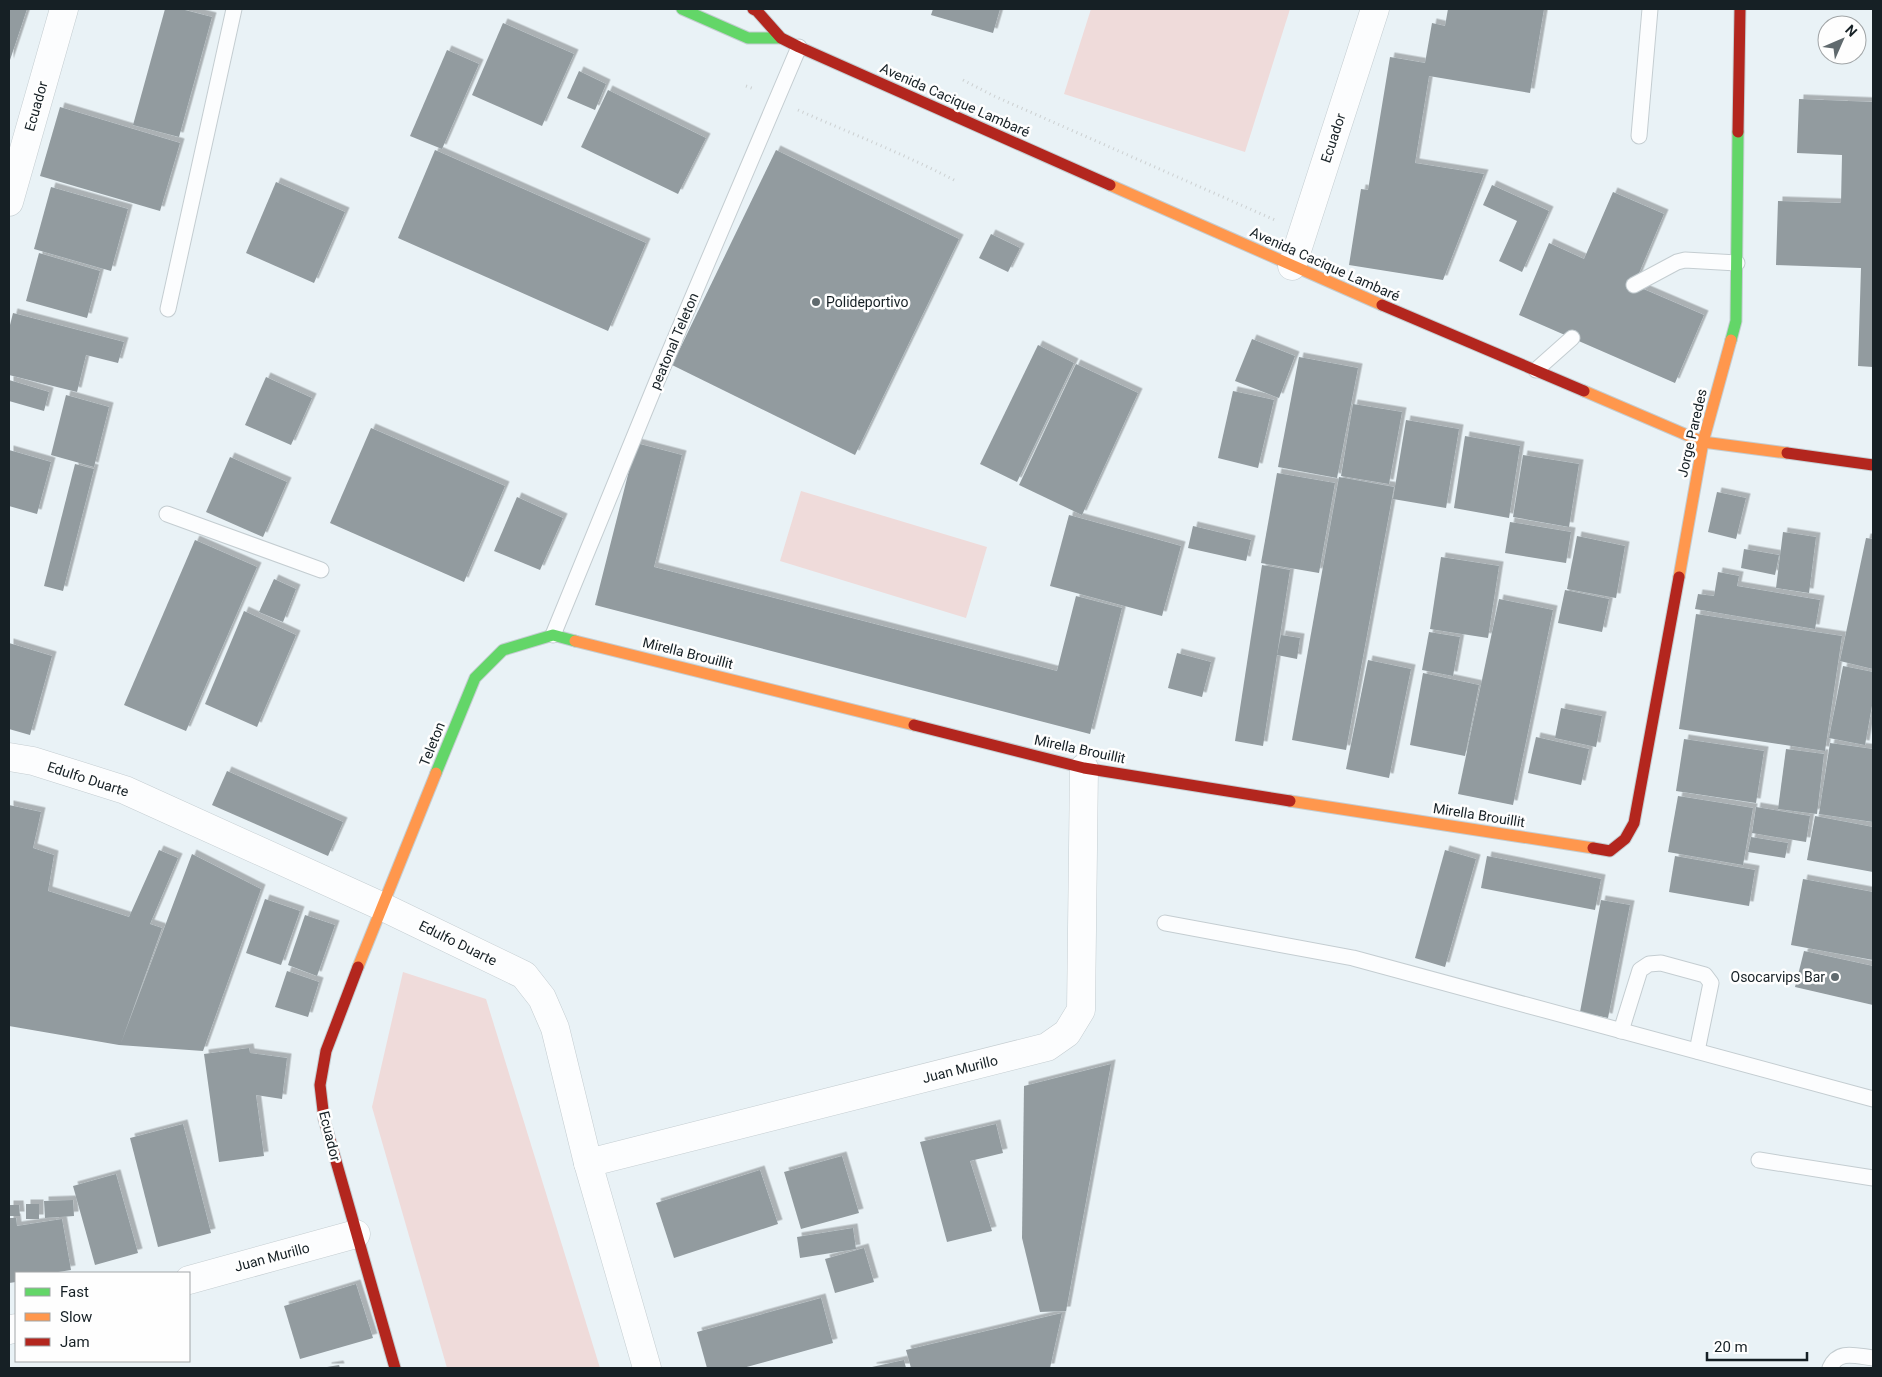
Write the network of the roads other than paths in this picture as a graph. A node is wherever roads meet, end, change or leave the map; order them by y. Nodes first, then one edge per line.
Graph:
1 (64, 9) edge
2 (234, 9) edge
3 (682, 9) edge
4 (752, 9) edge
5 (1375, 9) edge
6 (1650, 9) edge
7 (1740, 9) edge
8 (781, 38) junction
9 (799, 47) junction
10 (1639, 136) dead end
11 (9, 202) edge
12 (1737, 263) junction
13 (1292, 266) junction
14 (1634, 284) dead end
15 (168, 309) dead end
16 (1572, 338) dead end
17 (1536, 370) junction
18 (1704, 442) junction
19 (1873, 465) edge
20 (167, 514) dead end
21 (321, 570) dead end
22 (553, 635) junction
23 (9, 757) edge
24 (1084, 768) junction
25 (1610, 851) joint
26 (381, 906) junction
27 (1165, 923) dead end
28 (1622, 1031) junction
29 (1697, 1051) junction
30 (1873, 1099) edge
31 (1759, 1160) dead end
32 (588, 1163) junction
33 (1873, 1178) edge
34 (356, 1234) junction
35 (190, 1280) edge
36 (1873, 1358) edge
37 (395, 1368) edge
38 (647, 1368) edge
39 (1830, 1368) edge

1 - 11 street, Ecuador
2 - 15 lane
3 - 8 street, Avenida Cacique Lambaré
4 - 8 street, Avenida Cacique Lambaré
5 - 13 street, Ecuador
6 - 10 lane
7 - 12 street, Jorge Paredes
8 - 9 street, Avenida Cacique Lambaré
9 - 13 street, Avenida Cacique Lambaré
9 - 22 lane, peatonal Teleton
12 - 14 lane
12 - 18 street, Jorge Paredes
13 - 17 street, Avenida Cacique Lambaré
16 - 17 lane
17 - 18 street, Avenida Cacique Lambaré
18 - 19 street, Avenida Cacique Lambaré
18 - 25 street, Jorge Paredes
20 - 21 lane
22 - 24 street, Mirella Brouillit
22 - 26 street, Teleton
23 - 26 street, Edulfo Duarte
24 - 25 street, Mirella Brouillit
24 - 32 street, Juan Murillo
26 - 32 street, Edulfo Duarte
26 - 34 street, Ecuador
27 - 28 lane
28 - 29 lane
28 - 29 lane
29 - 30 lane
31 - 33 lane
32 - 38 street, Edulfo Duarte
34 - 35 street, Juan Murillo
34 - 37 street, Ecuador
36 - 39 lane

